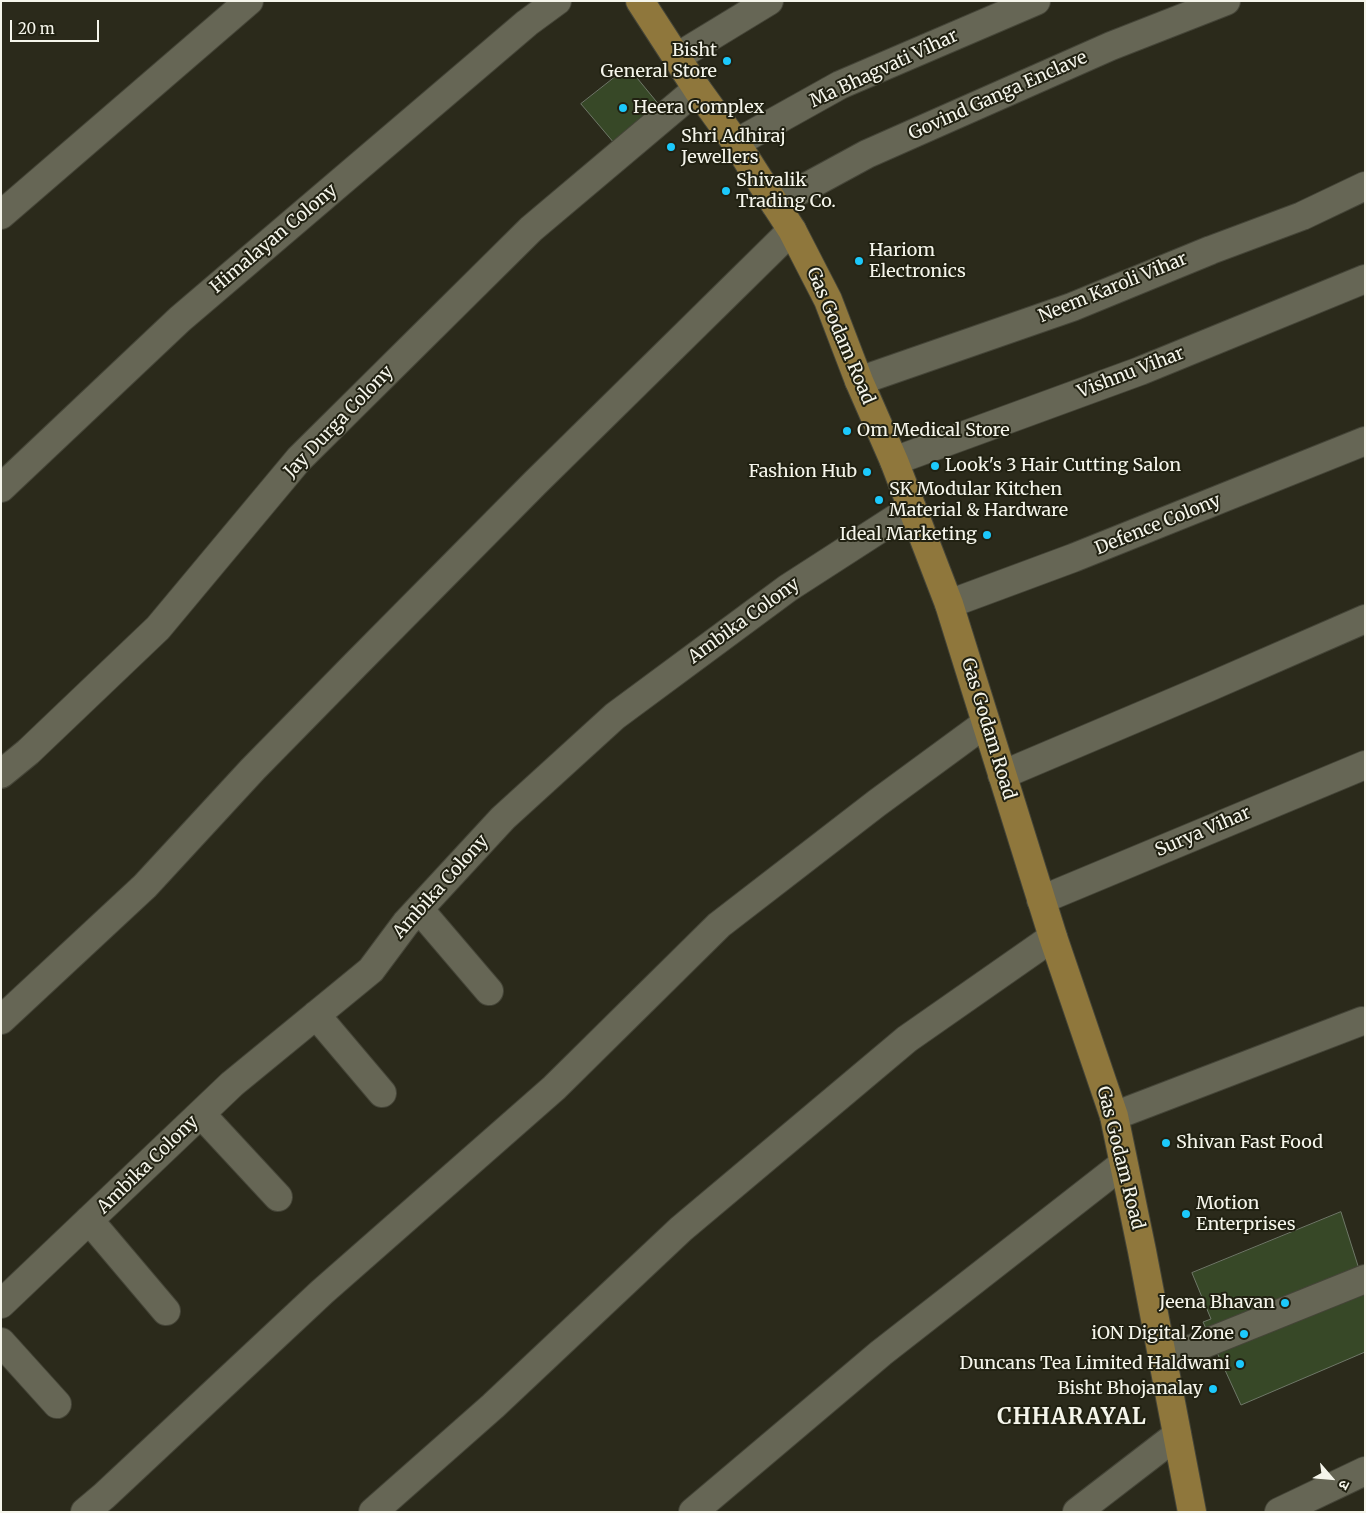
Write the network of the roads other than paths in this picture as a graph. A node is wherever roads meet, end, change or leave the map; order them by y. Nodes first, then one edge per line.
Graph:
1 (249, 1) edge
2 (557, 1) edge
3 (640, 1) edge
4 (769, 1) edge
5 (1036, 1) edge
6 (1226, 1) edge
7 (677, 57) junction
8 (697, 89) junction
9 (736, 144) junction
10 (1365, 186) edge
11 (775, 204) junction
12 (1, 215) edge
13 (792, 230) junction
14 (1365, 279) edge
15 (858, 381) junction
16 (1365, 442) edge
17 (894, 462) junction
18 (1, 488) edge
19 (912, 508) junction
20 (949, 604) junction
21 (1365, 619) edge
22 (986, 723) junction
23 (1365, 765) edge
24 (1, 774) edge
25 (1002, 775) junction
26 (1041, 900) junction
27 (419, 909) junction
28 (1052, 937) junction
29 (489, 991) dead end
30 (316, 1015) junction
31 (1, 1020) edge
32 (1362, 1021) dead end
33 (382, 1093) dead end
34 (201, 1114) junction
35 (1114, 1116) junction
36 (1123, 1164) junction
37 (278, 1197) dead end
38 (89, 1220) junction
39 (1365, 1279) edge
40 (1, 1304) edge
41 (166, 1311) dead end
42 (1, 1342) edge
43 (1164, 1360) junction
44 (57, 1404) dead end
45 (1177, 1435) junction
46 (1365, 1470) edge
47 (85, 1512) edge
48 (373, 1512) edge
49 (693, 1512) edge
50 (1077, 1512) edge
51 (1192, 1512) edge
52 (1279, 1512) edge

1 - 12 street
2 - 18 street, Himalayan Colony
3 - 7 main road, Gas Godam Road
4 - 7 street
5 - 9 street, Ma Bhagvati Vihar
6 - 11 street, Govind Ganga Enclave
7 - 8 main road, Gas Godam Road
8 - 9 main road, Gas Godam Road
8 - 24 street, Jay Durga Colony
9 - 11 main road, Gas Godam Road
10 - 15 street, Neem Karoli Vihar
11 - 13 main road, Gas Godam Road
13 - 15 main road, Gas Godam Road
13 - 31 street
14 - 17 street, Vishnu Vihar
15 - 17 main road, Gas Godam Road
16 - 20 street, Defence Colony
17 - 19 main road, Gas Godam Road
19 - 20 main road, Gas Godam Road
19 - 27 street, Ambika Colony
20 - 22 main road, Gas Godam Road
21 - 25 street
22 - 25 main road, Gas Godam Road
22 - 47 street
23 - 26 street, Surya Vihar
25 - 26 main road, Gas Godam Road
26 - 28 main road, Gas Godam Road
27 - 29 street
27 - 30 street, Ambika Colony
28 - 35 main road, Gas Godam Road
28 - 48 street
30 - 33 street
30 - 34 street, Ambika Colony
32 - 35 street
34 - 37 street
34 - 38 street, Ambika Colony
35 - 36 main road, Gas Godam Road
36 - 43 main road, Gas Godam Road
36 - 49 street
38 - 40 street, Ambika Colony
38 - 41 street
39 - 43 street
42 - 44 street
43 - 45 main road, Gas Godam Road
45 - 50 street
45 - 51 main road, Gas Godam Road
46 - 52 street

